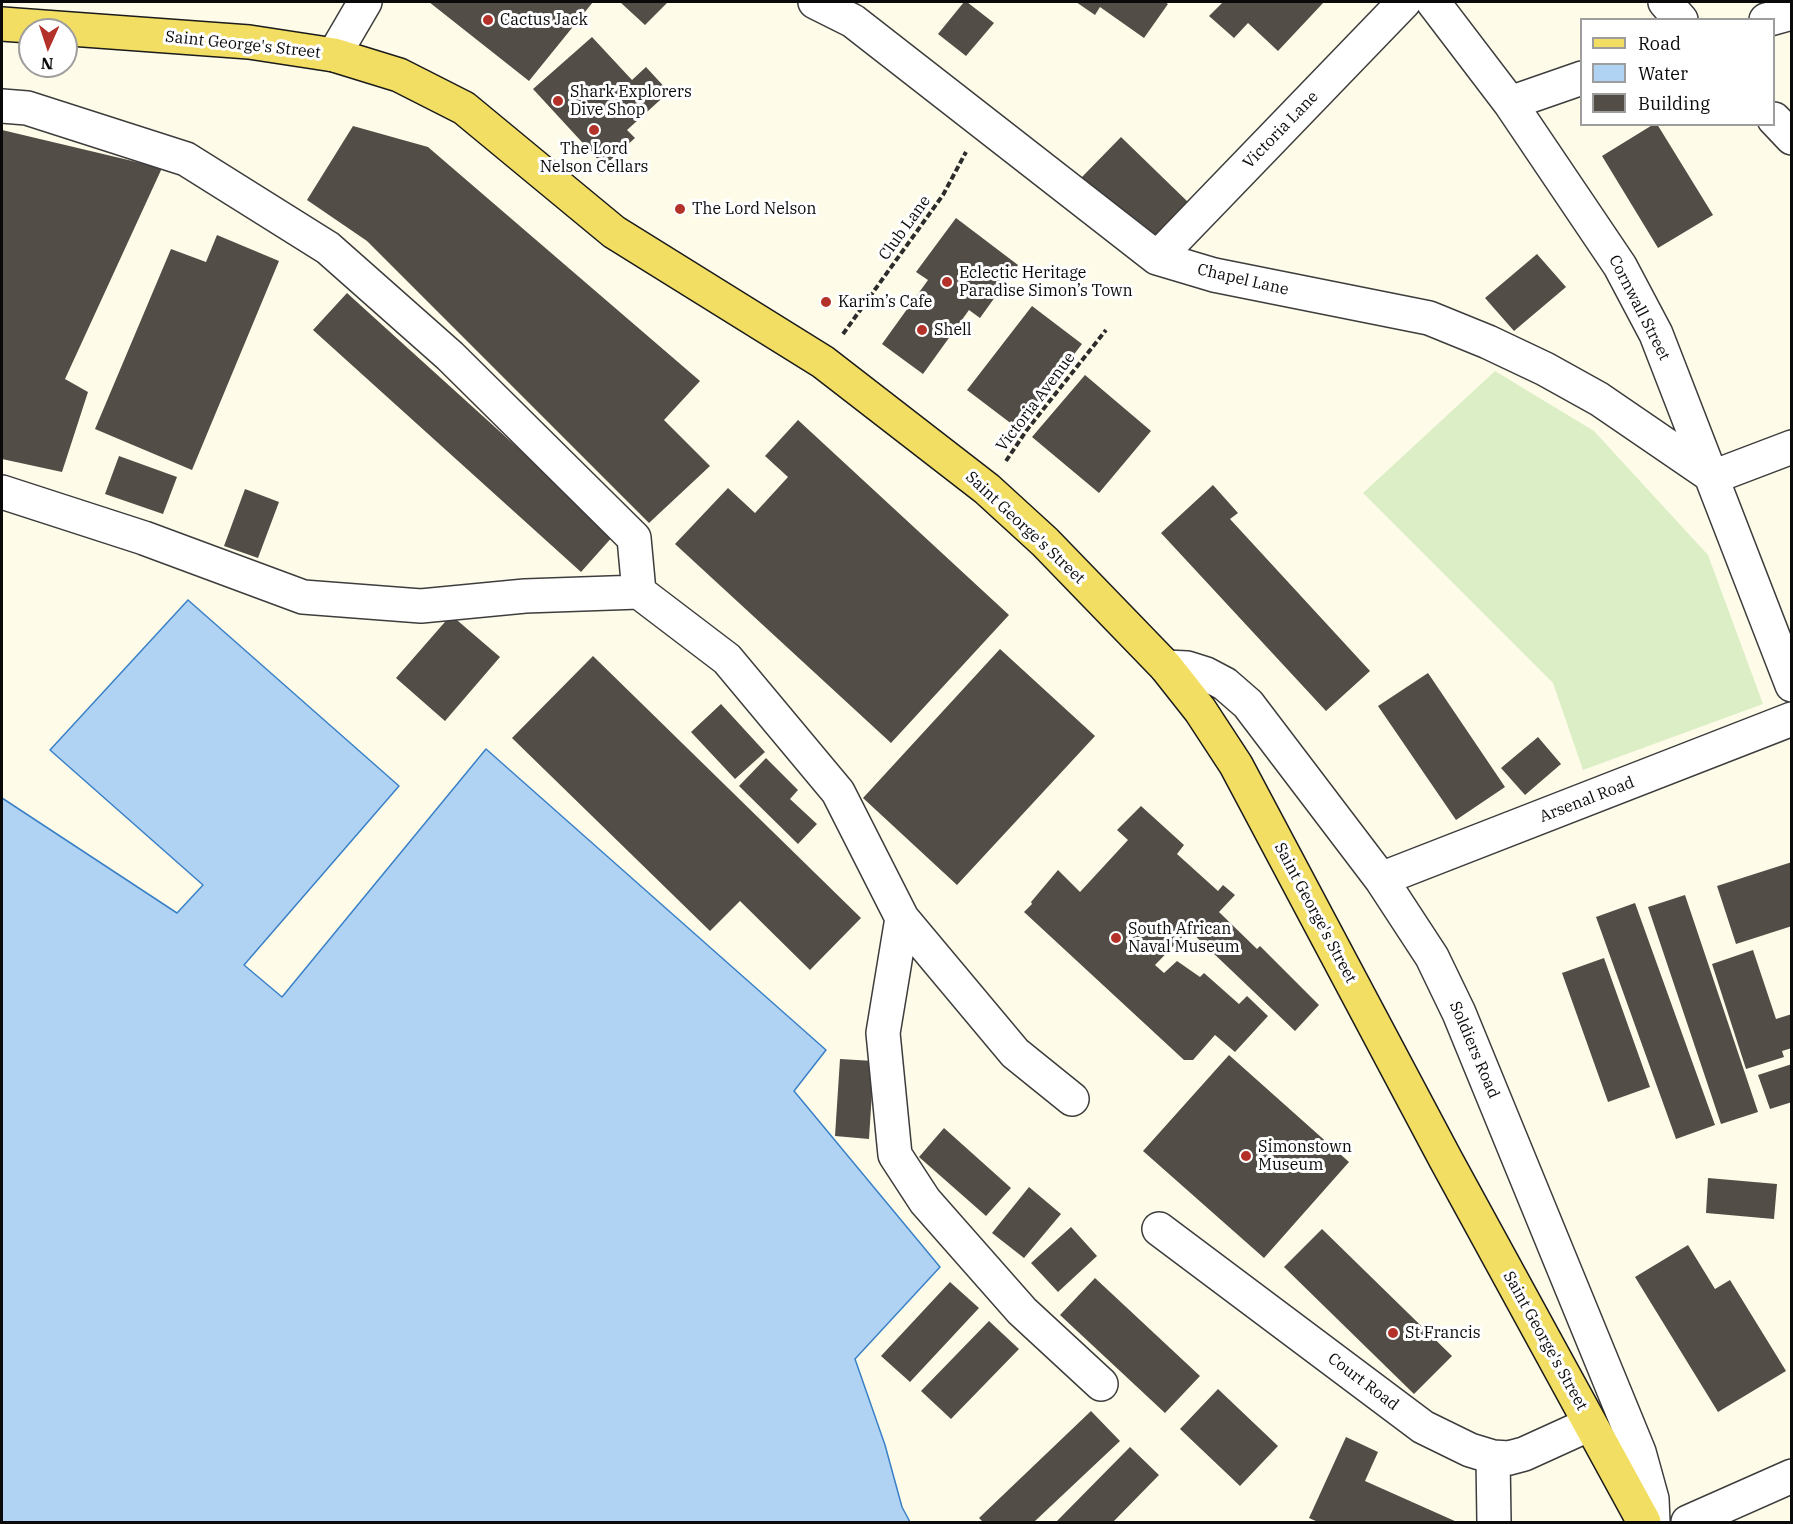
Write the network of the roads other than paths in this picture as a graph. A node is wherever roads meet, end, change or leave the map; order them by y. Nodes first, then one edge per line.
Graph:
1 (365, 2) edge
2 (815, 2) edge
3 (1404, 2) edge
4 (1433, 2) edge
5 (1665, 2) edge
6 (1791, 13) edge
7 (1679, 18) edge
8 (1773, 18) edge
9 (2, 24) edge
10 (334, 55) junction
11 (1580, 78) edge
12 (1510, 103) junction
13 (2, 106) edge
14 (1775, 121) edge
15 (1791, 138) edge
16 (1157, 258) junction
17 (1791, 447) edge
18 (1713, 477) junction
19 (2, 492) edge
20 (639, 592) junction
21 (1166, 668) junction
22 (1791, 685) edge
23 (1791, 719) edge
24 (1381, 879) junction
25 (902, 918) junction
26 (1072, 1099) dead end
27 (1159, 1229) dead end
28 (1101, 1384) dead end
29 (1590, 1424) junction
30 (1493, 1457) junction
31 (1791, 1476) edge
32 (1494, 1522) edge
33 (1644, 1522) edge
34 (1653, 1522) edge
35 (1688, 1522) edge

1 - 10 street
2 - 16 street, Chapel Lane
3 - 16 street, Victoria Lane
4 - 12 street, Cornwall Street
5 - 7 street
6 - 8 street
9 - 10 main road, Saint George's Street
10 - 21 main road, Saint George's Street
11 - 12 street
12 - 18 street, Cornwall Street
13 - 20 street
14 - 15 street
16 - 18 street, Chapel Lane
17 - 18 street
18 - 22 street, Cornwall Street
19 - 20 street
20 - 25 street
21 - 24 street, Soldiers Road
21 - 29 main road, Saint George's Street
23 - 24 street, Arsenal Road
24 - 34 street, Soldiers Road
25 - 26 street
25 - 28 street
27 - 30 street, Court Road
29 - 30 street, Court Road
29 - 33 main road, Saint George's Street
30 - 32 street
31 - 35 street

